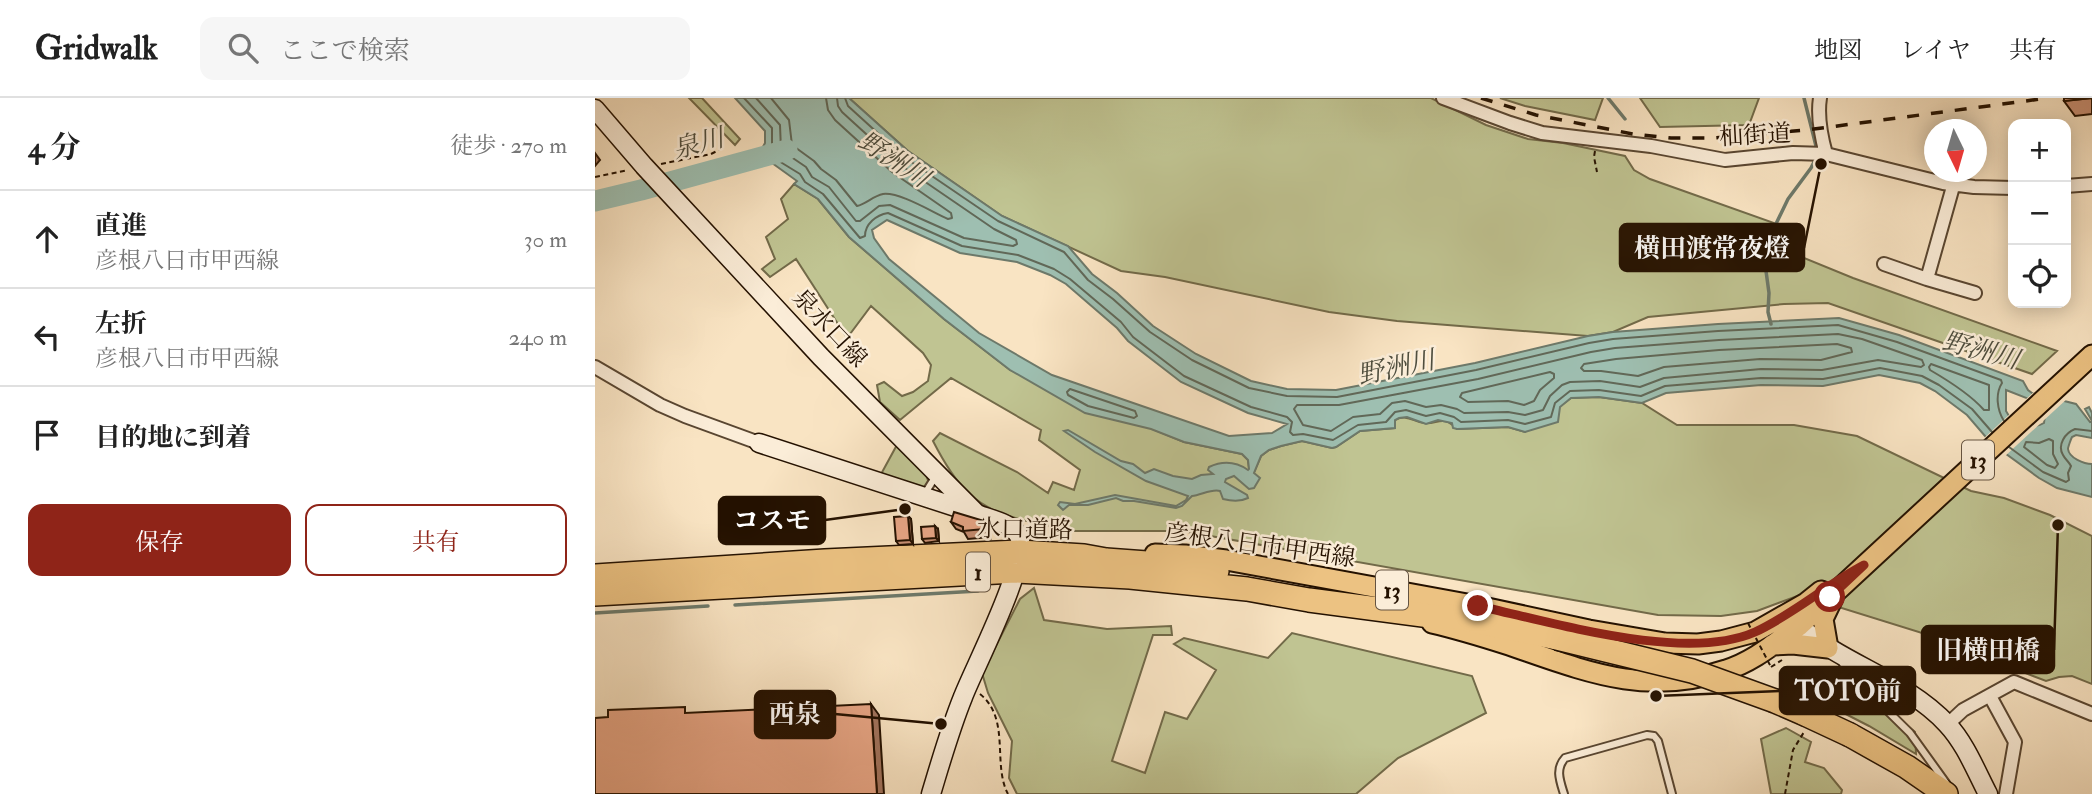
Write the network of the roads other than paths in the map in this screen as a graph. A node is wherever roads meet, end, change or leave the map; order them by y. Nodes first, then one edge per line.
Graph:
1 (1443, 98) edge
2 (1820, 98) edge
3 (595, 109) edge
4 (1820, 154) junction
5 (1954, 183) junction
6 (2092, 184) edge
7 (2071, 186) edge
8 (2008, 188) edge
9 (1884, 264) dead end
10 (1927, 279) junction
11 (1975, 293) dead end
12 (2092, 355) edge
13 (595, 367) edge
14 (759, 443) joint
15 (934, 470) junction
16 (923, 496) junction
17 (977, 514) junction
18 (1084, 556) junction
19 (1017, 561) junction
20 (1864, 565) junction
21 (595, 576) edge
22 (595, 594) edge
23 (1360, 606) junction
24 (1817, 606) junction
25 (1449, 616) junction
26 (1799, 626) junction
27 (1752, 627) junction
28 (1772, 645) junction
29 (1833, 651) junction
30 (1990, 696) junction
31 (2092, 714) edge
32 (1948, 724) junction
33 (931, 794) edge
34 (1564, 794) edge
35 (1672, 794) edge
36 (1946, 794) edge
37 (1953, 794) edge
38 (1988, 794) edge
39 (2006, 794) edge

1 - 4 street, 杣街道
2 - 4 street
3 - 15 street, 泉水口線
4 - 5 street, 杣街道
5 - 8 street, 杣街道
5 - 10 street
6 - 7 street
9 - 10 street
10 - 11 street
12 - 20 main road, 彦根八日市甲西線 / 13
13 - 14 street
14 - 16 street
15 - 16 lane
15 - 17 street, 泉水口線
16 - 17 street
17 - 19 street, 泉水口線
18 - 19 highway, 水口道路 / 1
18 - 25 highway, 水口道路 / 1
18 - 27 main road, 彦根八日市甲西線 / 13
19 - 21 highway, 水口道路 / 1
19 - 22 highway, 水口道路 / 1
19 - 23 highway, 水口道路 / 1
19 - 33 street
20 - 24 main road, 彦根八日市甲西線 / 13
20 - 24 main road, 彦根八日市甲西線 / 13
23 - 25 highway, 水口道路 / 1
23 - 28 main road, 彦根八日市甲西線 / 13
24 - 26 main road, 彦根八日市甲西線 / 13
24 - 27 main road, 彦根八日市甲西線 / 13
24 - 29 main road
25 - 36 highway, 水口道路 / 1, bridge
26 - 27 main road, 13
26 - 28 main road, 彦根八日市甲西線 / 13
26 - 29 street
28 - 29 main road
29 - 32 street
29 - 37 lane
30 - 31 street
30 - 32 street
30 - 39 street
32 - 38 street
34 - 35 lane

